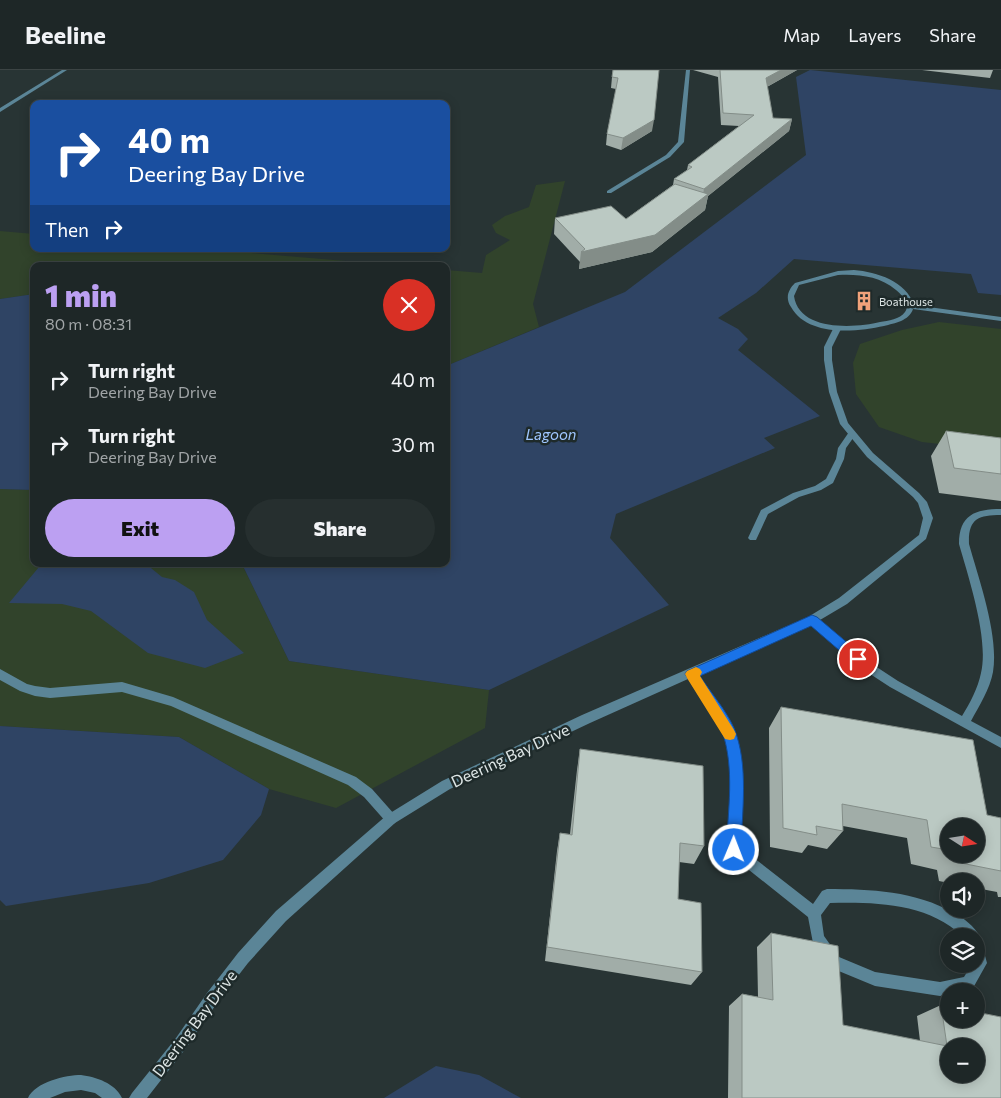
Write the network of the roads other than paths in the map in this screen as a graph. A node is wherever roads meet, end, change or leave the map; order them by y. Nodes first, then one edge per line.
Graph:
1 (65, 70) edge
2 (688, 70) edge
3 (0, 110) edge
4 (609, 192) dead end
5 (911, 307) junction
6 (1001, 319) edge
7 (837, 329) junction
8 (852, 434) junction
9 (1001, 512) edge
10 (753, 538) dead end
11 (812, 620) junction
12 (0, 674) edge
13 (691, 674) junction
14 (964, 723) junction
15 (1001, 743) edge
16 (391, 819) junction
17 (814, 913) junction
18 (963, 928) edge
19 (974, 973) edge
20 (36, 1098) edge
21 (114, 1098) edge
22 (137, 1098) edge

1 - 3 street
2 - 4 street
5 - 6 street
5 - 7 street
5 - 7 street
7 - 8 street, Deering Bay Drive
8 - 10 street
8 - 11 street, Deering Bay Drive
9 - 14 street
11 - 13 street, Deering Bay Drive
11 - 14 street
12 - 16 street
13 - 16 street, Deering Bay Drive
13 - 17 street
14 - 15 street
16 - 22 street, Deering Bay Drive
17 - 18 street
17 - 19 street
20 - 21 street

